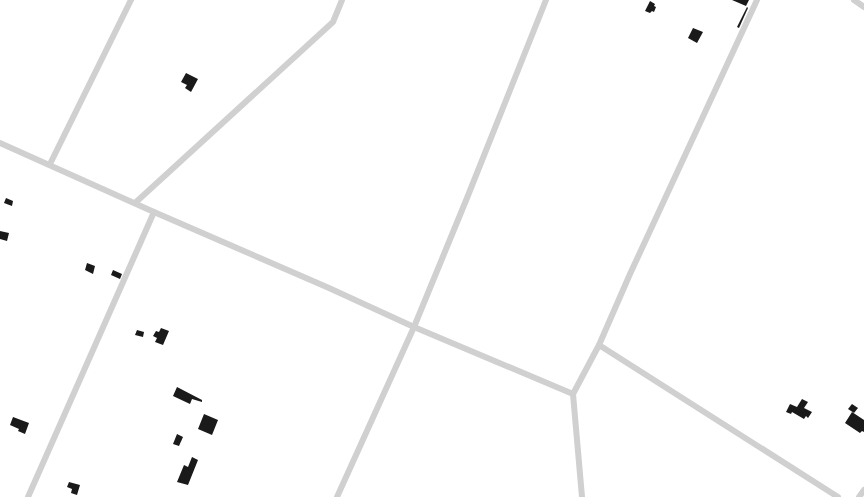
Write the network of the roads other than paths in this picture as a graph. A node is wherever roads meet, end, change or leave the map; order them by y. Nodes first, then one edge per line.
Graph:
1 (131, 0) edge
2 (342, 0) edge
3 (546, 0) edge
4 (757, 0) edge
5 (854, 0) edge
6 (864, 7) edge
7 (0, 143) edge
8 (50, 164) junction
9 (135, 203) junction
10 (154, 212) junction
11 (414, 327) junction
12 (599, 345) junction
13 (573, 394) junction
14 (864, 490) edge
15 (28, 497) edge
16 (337, 497) edge
17 (582, 497) edge
18 (838, 497) edge
19 (859, 497) edge

1 - 8 street
2 - 9 street
3 - 11 street
4 - 12 street
5 - 6 street
7 - 8 street
8 - 9 street
9 - 10 street
10 - 11 street
10 - 15 street
11 - 13 street
11 - 16 street
12 - 13 street
12 - 18 street
13 - 17 street
14 - 19 street

